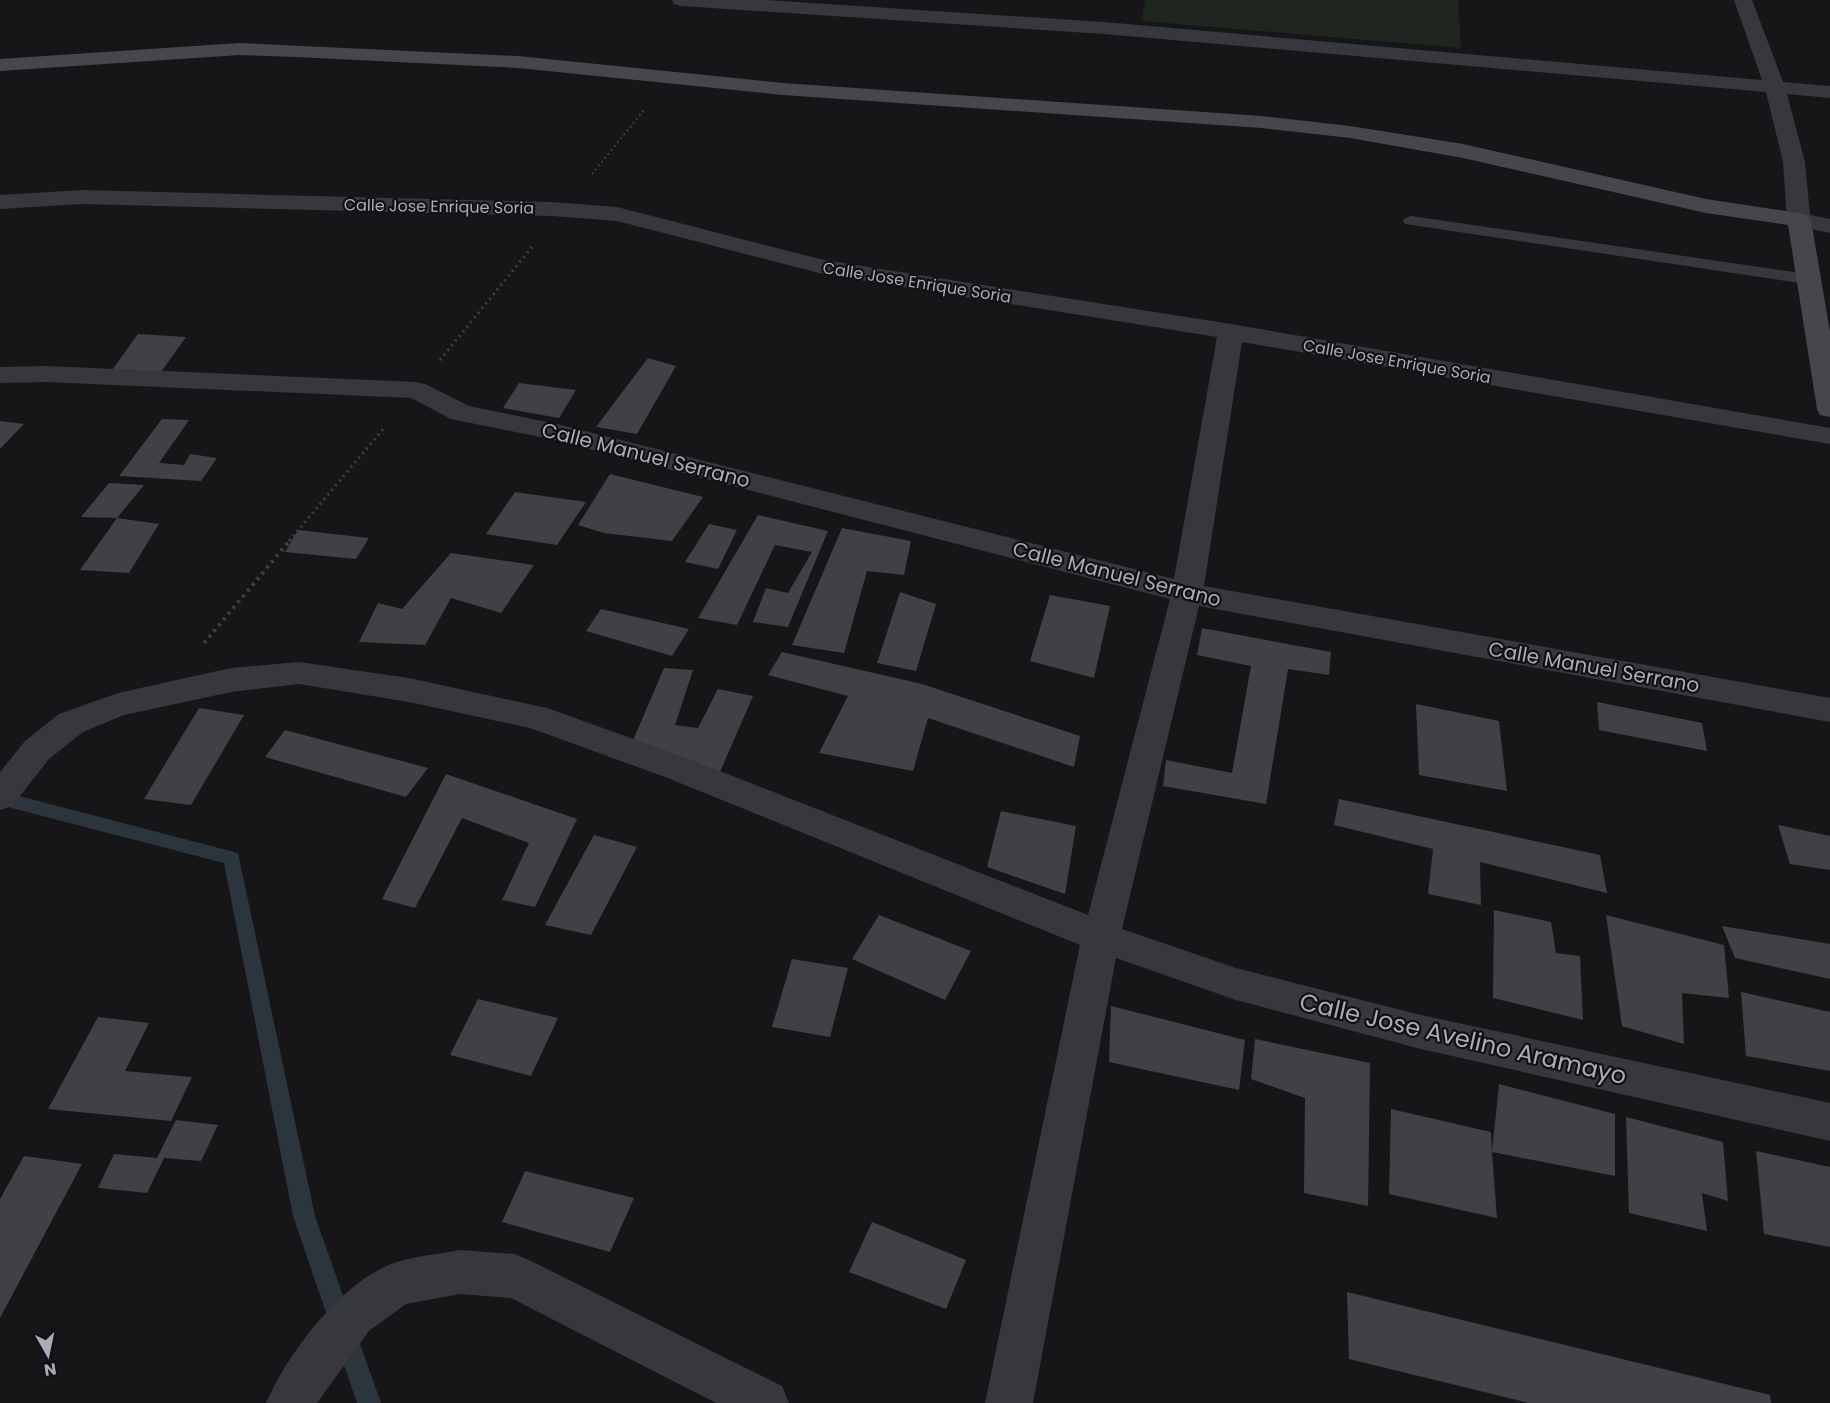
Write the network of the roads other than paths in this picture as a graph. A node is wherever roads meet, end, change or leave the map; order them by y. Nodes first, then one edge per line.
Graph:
1 (681, 0) edge
2 (1743, 0) edge
3 (0, 65) edge
4 (1775, 88) junction
5 (1830, 92) edge
6 (0, 202) edge
7 (1798, 220) junction
8 (1412, 221) dead end
9 (1830, 226) edge
10 (1807, 279) junction
11 (1231, 332) junction
12 (0, 375) edge
13 (1830, 409) edge
14 (1830, 436) edge
15 (1186, 594) junction
16 (1830, 710) edge
17 (0, 797) edge
18 (1101, 937) junction
19 (1830, 1122) edge
20 (290, 1403) edge
21 (765, 1403) edge
22 (1009, 1403) edge

1 - 4 street
2 - 4 street
3 - 7 street
4 - 5 street
4 - 7 street
6 - 11 street, Calle Jose Enrique Soria
7 - 9 street
7 - 10 street
8 - 10 lane
10 - 13 street
11 - 14 street, Calle Jose Enrique Soria
11 - 15 street
12 - 15 street, Calle Manuel Serrano
15 - 16 street, Calle Manuel Serrano
15 - 18 street
17 - 18 street, Calle Jose Avelino Aramayo
18 - 19 street, Calle Jose Avelino Aramayo
18 - 22 street
20 - 21 street

